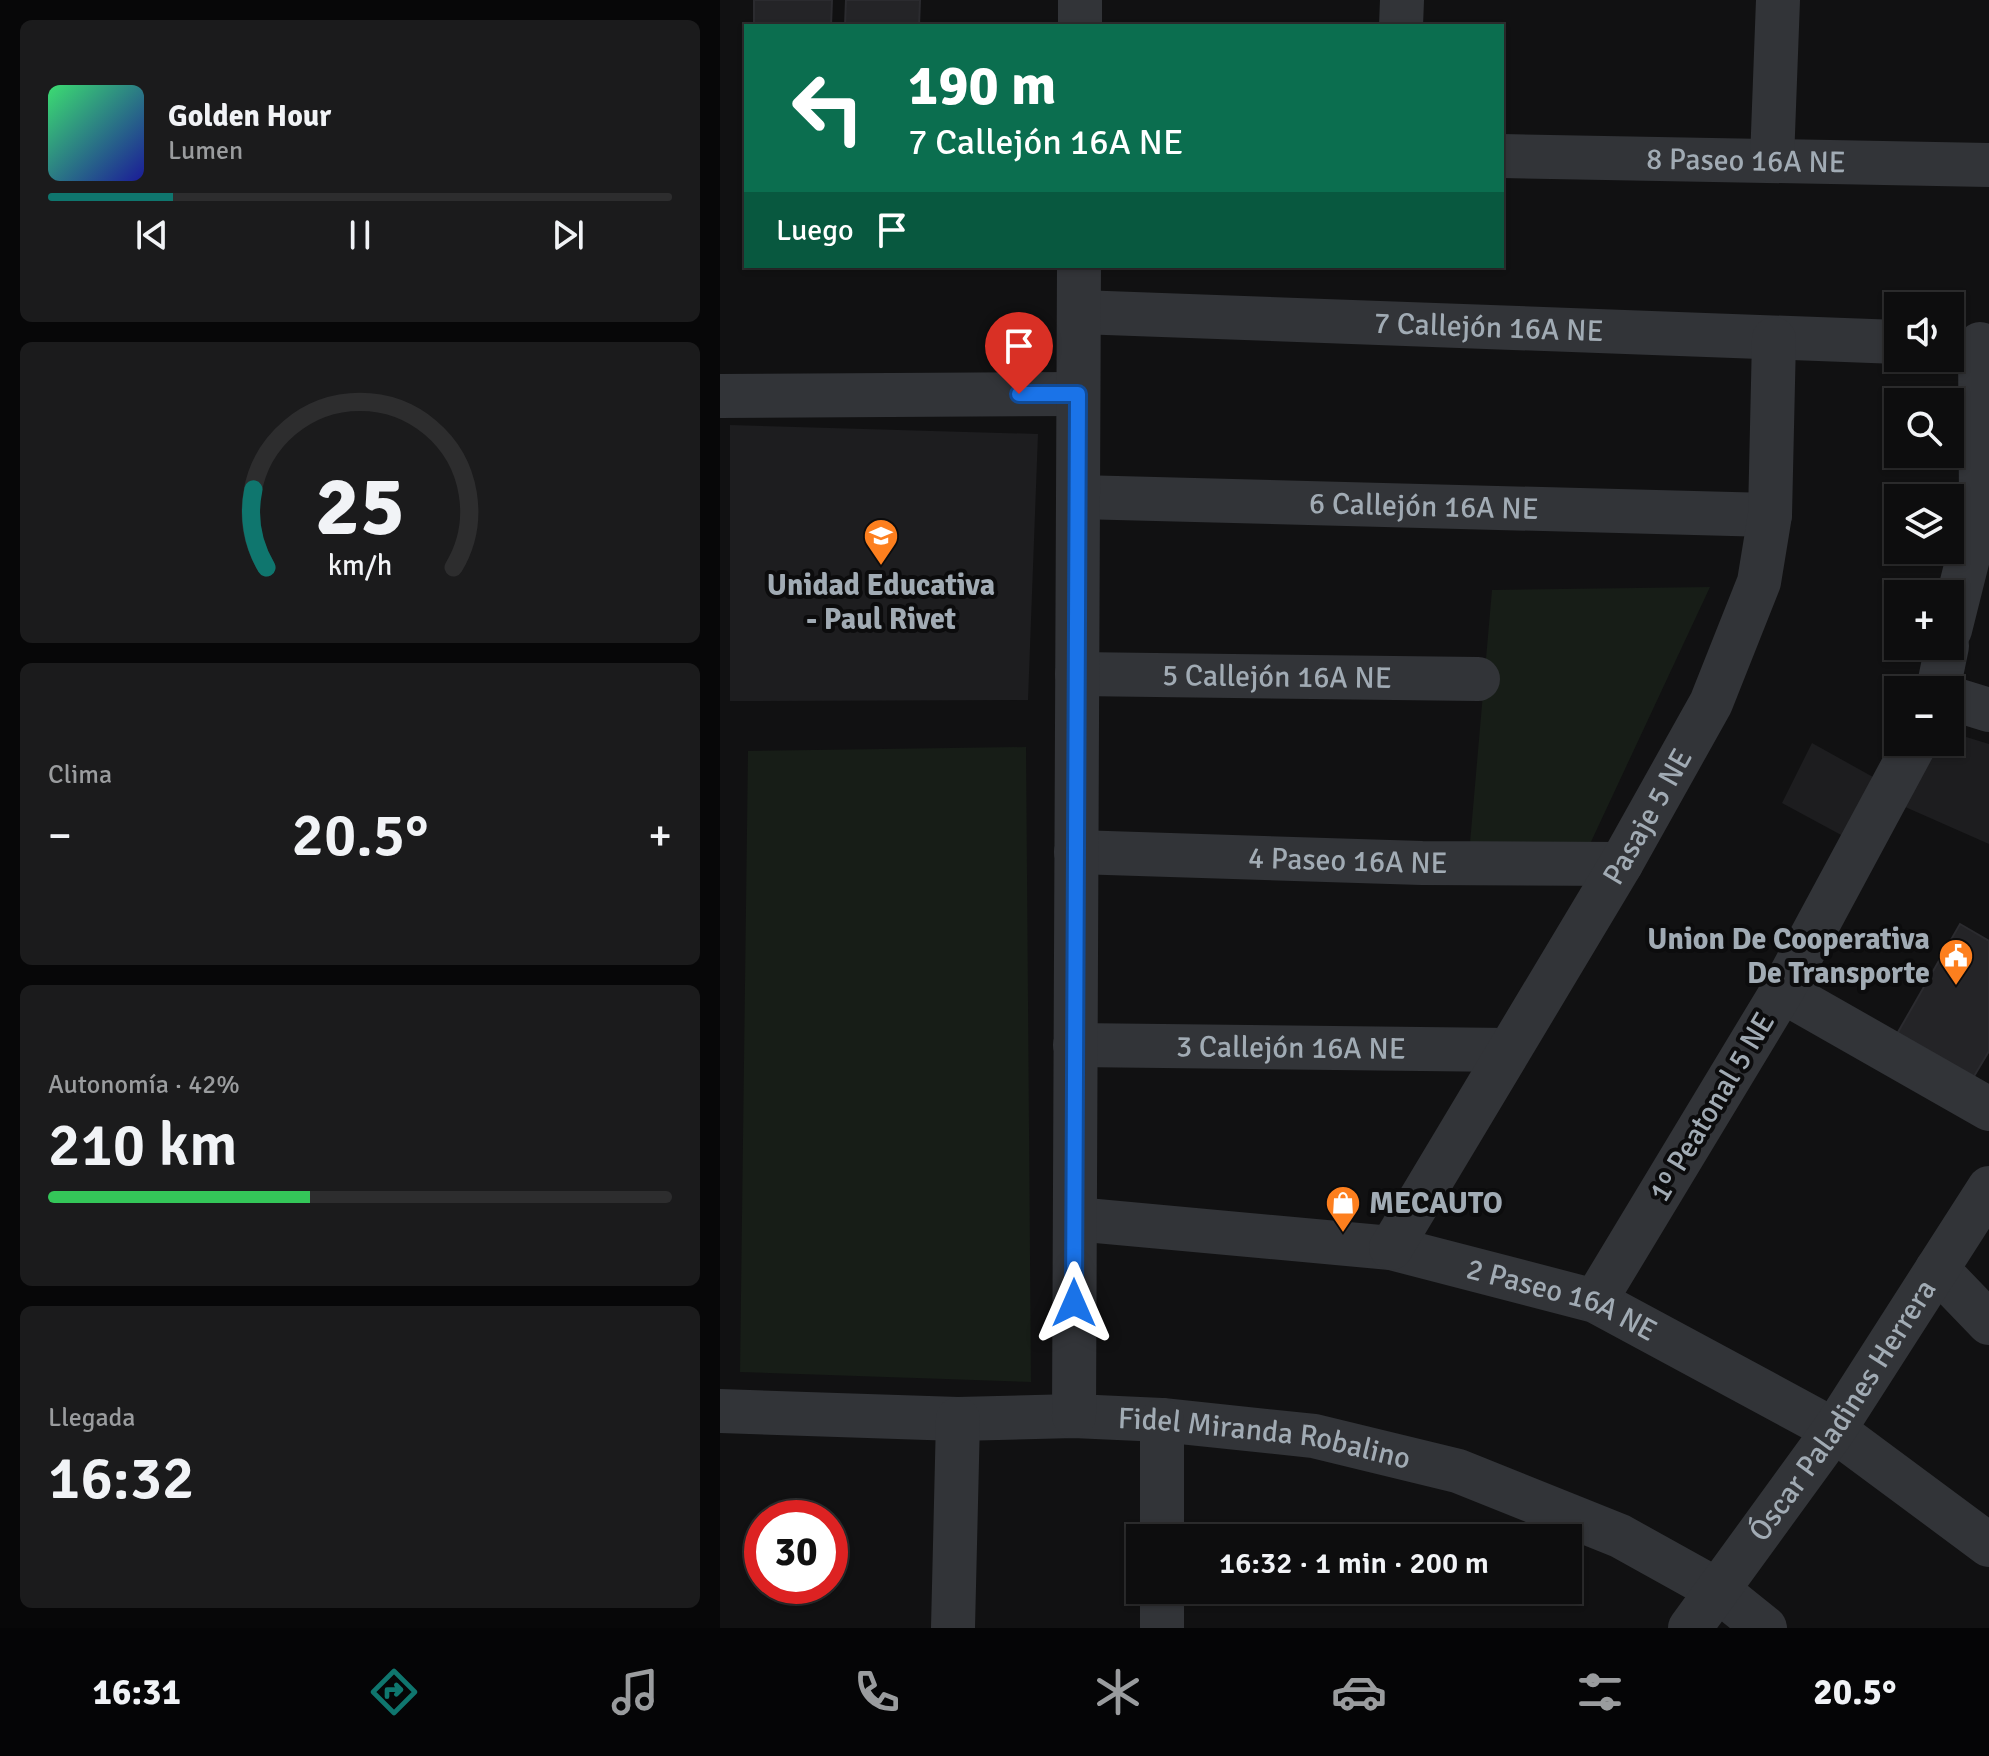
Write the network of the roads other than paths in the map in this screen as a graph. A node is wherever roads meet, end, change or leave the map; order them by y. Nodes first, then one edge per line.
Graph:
1 (1080, 0) edge
2 (1402, 0) edge
3 (1778, 0) edge
4 (1080, 24) edge
5 (1401, 24) edge
6 (1504, 156) edge
7 (1772, 160) junction
8 (1989, 165) edge
9 (1079, 268) edge
10 (1079, 312) junction
11 (1774, 339) junction
12 (1884, 342) edge
13 (1973, 344) edge
14 (1078, 394) junction
15 (720, 396) edge
16 (1078, 497) junction
17 (1770, 515) junction
18 (1962, 580) edge
19 (1077, 674) junction
20 (1478, 679) dead end
21 (1964, 702) edge
22 (1989, 710) edge
23 (1908, 756) edge
24 (1076, 852) junction
25 (1621, 864) junction
26 (1782, 991) junction
27 (1075, 1045) junction
28 (1508, 1050) junction
29 (1989, 1109) edge
30 (1989, 1188) edge
31 (1075, 1219) junction
32 (1391, 1248) junction
33 (1937, 1269) junction
34 (1595, 1301) junction
35 (1989, 1323) edge
36 (720, 1411) edge
37 (1074, 1416) junction
38 (958, 1419) junction
39 (1162, 1420) junction
40 (1834, 1430) junction
41 (1162, 1524) edge
42 (1989, 1545) edge
43 (1719, 1591) junction
44 (1162, 1604) edge
45 (953, 1628) edge
46 (1162, 1628) edge
47 (1690, 1628) edge
48 (1765, 1628) edge

1 - 4 street
2 - 5 street
3 - 7 street
6 - 7 street, 8 Paseo 16A NE
7 - 8 street, 8 Paseo 16A NE
9 - 10 street
10 - 11 street, 7 Callejón 16A NE
10 - 14 street
11 - 12 street, 7 Callejón 16A NE
11 - 17 street, Pasaje 5 NE
13 - 18 street
14 - 15 street
14 - 16 street
16 - 17 street, 6 Callejón 16A NE
16 - 19 street
17 - 25 street, Pasaje 5 NE
19 - 20 street, 5 Callejón 16A NE
19 - 24 street
21 - 22 street
23 - 26 street, 1º Peatonal 5 NE
24 - 25 street, 4 Paseo 16A NE
24 - 27 street
25 - 28 street, Pasaje 5 NE
26 - 29 street
26 - 34 street, 1º Peatonal 5 NE
27 - 28 street, 3 Callejón 16A NE
27 - 31 street
28 - 32 street, Pasaje 5 NE
30 - 33 street, Óscar Paladines Herrera
31 - 32 street, 2 Paseo 16A NE
31 - 37 street
32 - 34 street, 2 Paseo 16A NE
33 - 35 street
33 - 40 street, Óscar Paladines Herrera
34 - 40 street, 2 Paseo 16A NE
36 - 38 street, Fidel Miranda Robalino
37 - 38 street, Fidel Miranda Robalino
37 - 39 street, Fidel Miranda Robalino
38 - 45 street
39 - 41 street
39 - 43 street, Fidel Miranda Robalino
40 - 42 street, 2 Paseo 16A NE
40 - 43 street, Óscar Paladines Herrera
43 - 47 street, Óscar Paladines Herrera
43 - 48 street, Fidel Miranda Robalino
44 - 46 street

